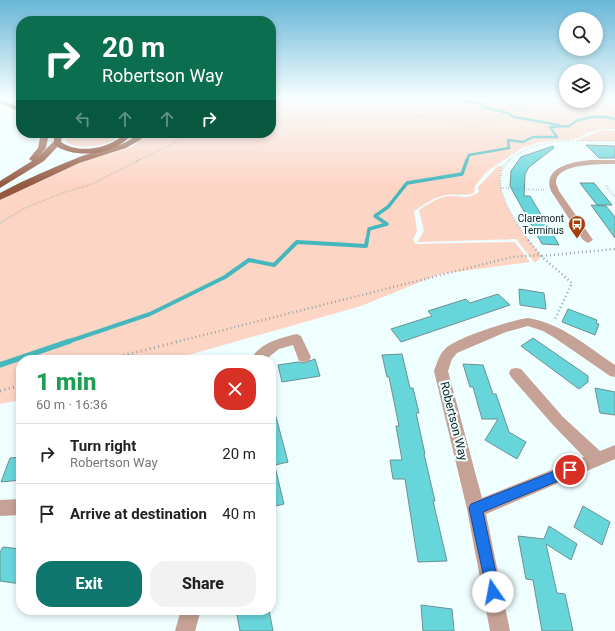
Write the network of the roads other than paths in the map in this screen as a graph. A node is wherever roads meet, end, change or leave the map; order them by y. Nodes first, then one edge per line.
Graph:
1 (44, 138) edge
2 (57, 138) edge
3 (58, 138) edge
4 (126, 138) edge
5 (138, 138) edge
6 (90, 151) junction
7 (615, 162) edge
8 (20, 173) junction
9 (0, 185) edge
10 (18, 188) junction
11 (0, 197) edge
12 (588, 240) dead end
13 (261, 355) edge
14 (304, 357) dead end
15 (615, 372) edge
16 (516, 373) dead end
17 (615, 452) edge
18 (597, 459) junction
19 (16, 507) edge
20 (0, 508) edge
21 (476, 508) junction
22 (190, 615) edge
23 (185, 631) edge
24 (500, 631) edge

1 - 8 main road
2 - 8 main road
3 - 6 highway
4 - 6 highway
5 - 10 main road
6 - 10 main road
7 - 12 street
8 - 9 main road
10 - 11 main road
13 - 14 street
15 - 21 street, Robertson Way
16 - 18 street
17 - 18 street
18 - 21 street
19 - 20 street
21 - 24 street, Robertson Way
22 - 23 street

